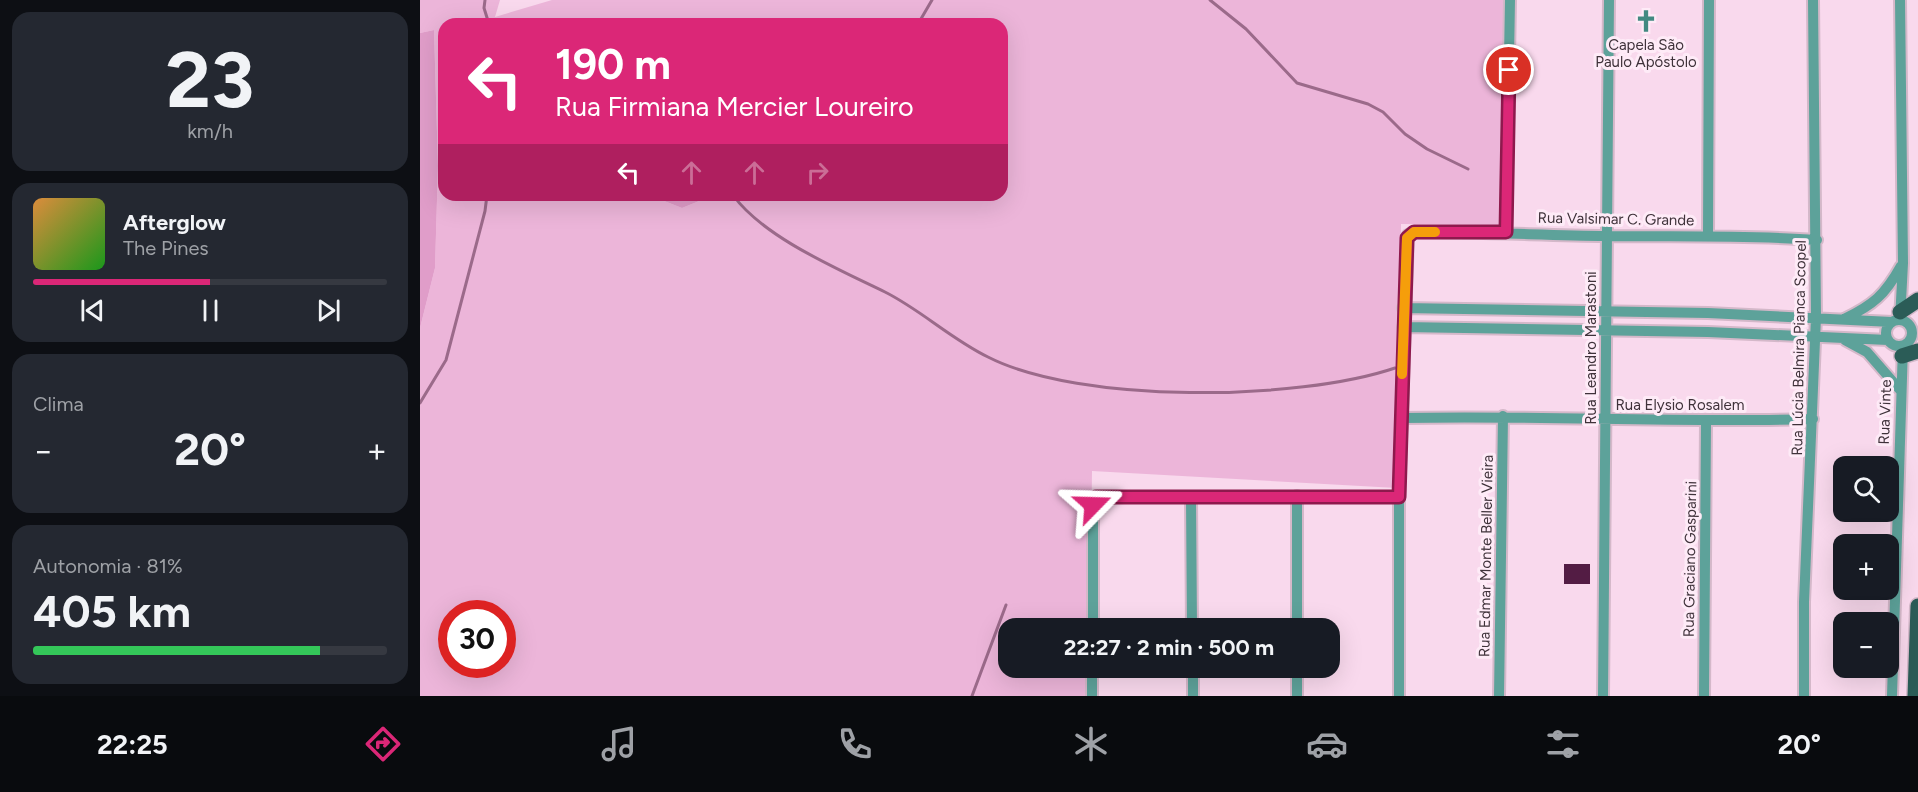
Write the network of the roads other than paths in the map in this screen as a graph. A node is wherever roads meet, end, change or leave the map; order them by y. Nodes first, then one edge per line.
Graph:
1 (1510, 0) edge
2 (1609, 0) edge
3 (1708, 0) edge
4 (1813, 0) edge
5 (1900, 0) edge
6 (1506, 232) junction
7 (1707, 235) junction
8 (1606, 236) junction
9 (1817, 240) junction
10 (1903, 263) junction
11 (1918, 300) edge
12 (1403, 308) junction
13 (1505, 310) junction
14 (1606, 312) junction
15 (1708, 313) junction
16 (1816, 317) junction
17 (1897, 318) junction
18 (1843, 320) junction
19 (1403, 327) junction
20 (1503, 329) junction
21 (1606, 332) junction
22 (1708, 332) junction
23 (1815, 336) junction
24 (1842, 338) junction
25 (1888, 340) junction
26 (1902, 351) junction
27 (1918, 351) edge
28 (1901, 391) junction
29 (1503, 416) junction
30 (1402, 418) junction
31 (1813, 418) junction
32 (1605, 419) junction
33 (1706, 422) junction
34 (1296, 496) junction
35 (1399, 497) junction
36 (1191, 498) junction
37 (1918, 606) edge
38 (1093, 618) edge
39 (1192, 618) edge
40 (1297, 618) edge
41 (1092, 678) edge
42 (1193, 678) edge
43 (1297, 678) edge
44 (1092, 696) edge
45 (1193, 696) edge
46 (1297, 696) edge
47 (1399, 696) edge
48 (1499, 696) edge
49 (1603, 696) edge
50 (1704, 696) edge
51 (1804, 696) edge
52 (1892, 696) edge
53 (1915, 696) edge

1 - 6 street
2 - 8 street, Rua Leandro Marastoni
3 - 7 street
4 - 9 street, Rua Lúcia Belmira Pianca Scopel
5 - 10 street
6 - 8 street, Rua Valsimar C. Grande
6 - 12 street, Rua Valsimar C. Grande
7 - 8 street, Rua Valsimar C. Grande
7 - 9 street, Rua Valsimar C. Grande
8 - 14 street, Rua Leandro Marastoni
9 - 16 street, Rua Lúcia Belmira Pianca Scopel
10 - 17 street
10 - 18 street
11 - 17 main road
12 - 13 street
12 - 19 street
13 - 14 street
13 - 20 street
14 - 15 street
14 - 21 street, Rua Leandro Marastoni
15 - 16 street
15 - 22 street
16 - 18 street
16 - 23 street, Rua Lúcia Belmira Pianca Scopel
17 - 18 street
17 - 25 street
17 - 26 street
19 - 20 street
19 - 30 street
20 - 21 street
21 - 22 street
21 - 32 street, Rua Leandro Marastoni
22 - 23 street
23 - 24 street
23 - 31 street, Rua Lúcia Belmira Pianca Scopel
24 - 25 street
24 - 28 street
25 - 26 street
26 - 27 main road
26 - 28 street, Rua Vinte
28 - 52 street, Rua Vinte
29 - 30 street, Rua Elysio Rosalem
29 - 32 street, Rua Elysio Rosalem
29 - 48 street, Rua Edmar Monte Beller Vieira
30 - 35 street
31 - 33 street, Rua Elysio Rosalem
31 - 51 street, Rua Lúcia Belmira Pianca Scopel
32 - 33 street, Rua Elysio Rosalem
32 - 49 street, Rua Leandro Marastoni
33 - 50 street, Rua Graciano Gasparini
34 - 35 street
34 - 36 street
34 - 40 street
35 - 47 street
36 - 38 street
36 - 39 street
37 - 53 main road
41 - 44 street
42 - 45 street
43 - 46 street

